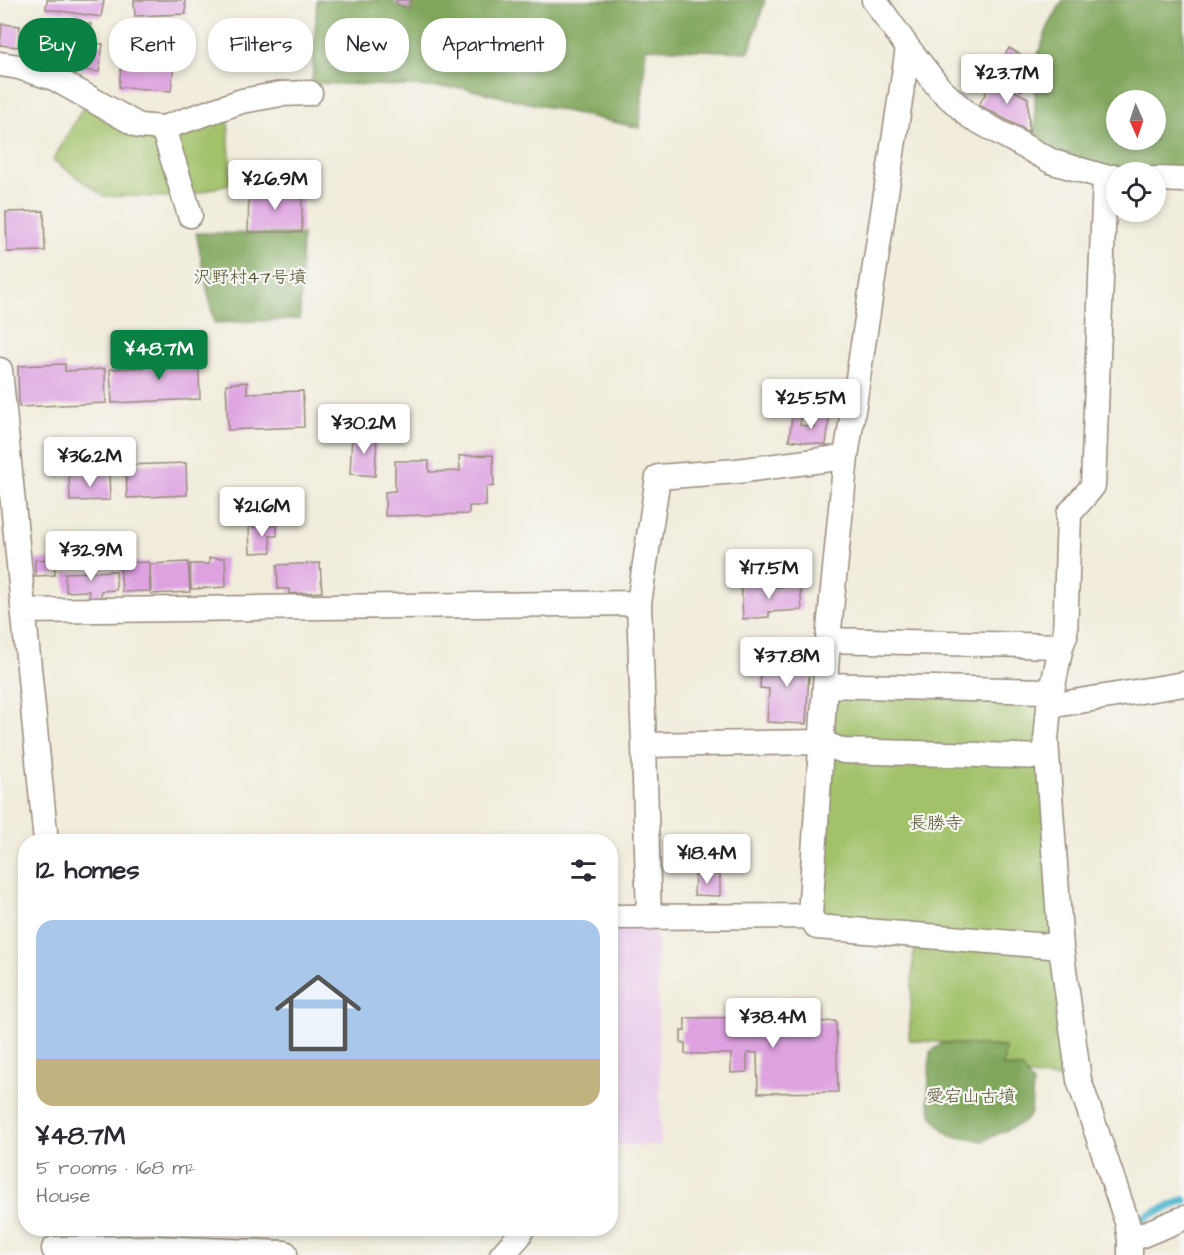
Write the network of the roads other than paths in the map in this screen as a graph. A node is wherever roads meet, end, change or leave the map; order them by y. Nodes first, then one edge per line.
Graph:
1 (874, 0) edge
2 (908, 48) junction
3 (0, 64) edge
4 (310, 93) dead end
5 (164, 128) junction
6 (1106, 176) edge
7 (1166, 179) edge
8 (1184, 180) edge
9 (190, 215) dead end
10 (1108, 222) edge
11 (0, 370) edge
12 (846, 457) junction
13 (639, 603) junction
14 (24, 611) junction
15 (828, 640) junction
16 (1060, 646) junction
17 (1184, 684) edge
18 (825, 685) junction
19 (1051, 697) junction
20 (821, 742) junction
21 (644, 745) junction
22 (1047, 757) junction
23 (45, 834) edge
24 (810, 916) junction
25 (618, 918) edge
26 (649, 918) junction
27 (1061, 947) junction
28 (1184, 1218) edge
29 (519, 1236) edge
30 (54, 1244) edge
31 (1130, 1248) edge
32 (285, 1253) dead end
33 (502, 1255) edge

1 - 2 street
2 - 6 street
2 - 12 street
3 - 5 street
4 - 5 street
5 - 9 street
7 - 8 street
10 - 16 street
11 - 14 street
12 - 13 street
12 - 15 street
13 - 14 street
13 - 21 street
14 - 23 street
15 - 16 street
15 - 18 street
16 - 19 street
17 - 19 street
18 - 19 street
18 - 20 street
19 - 22 street
20 - 21 street
20 - 22 street
20 - 24 street
21 - 26 street
22 - 27 street
24 - 26 street
24 - 27 street
25 - 26 street
27 - 31 street
28 - 31 street
29 - 33 street
30 - 32 street

